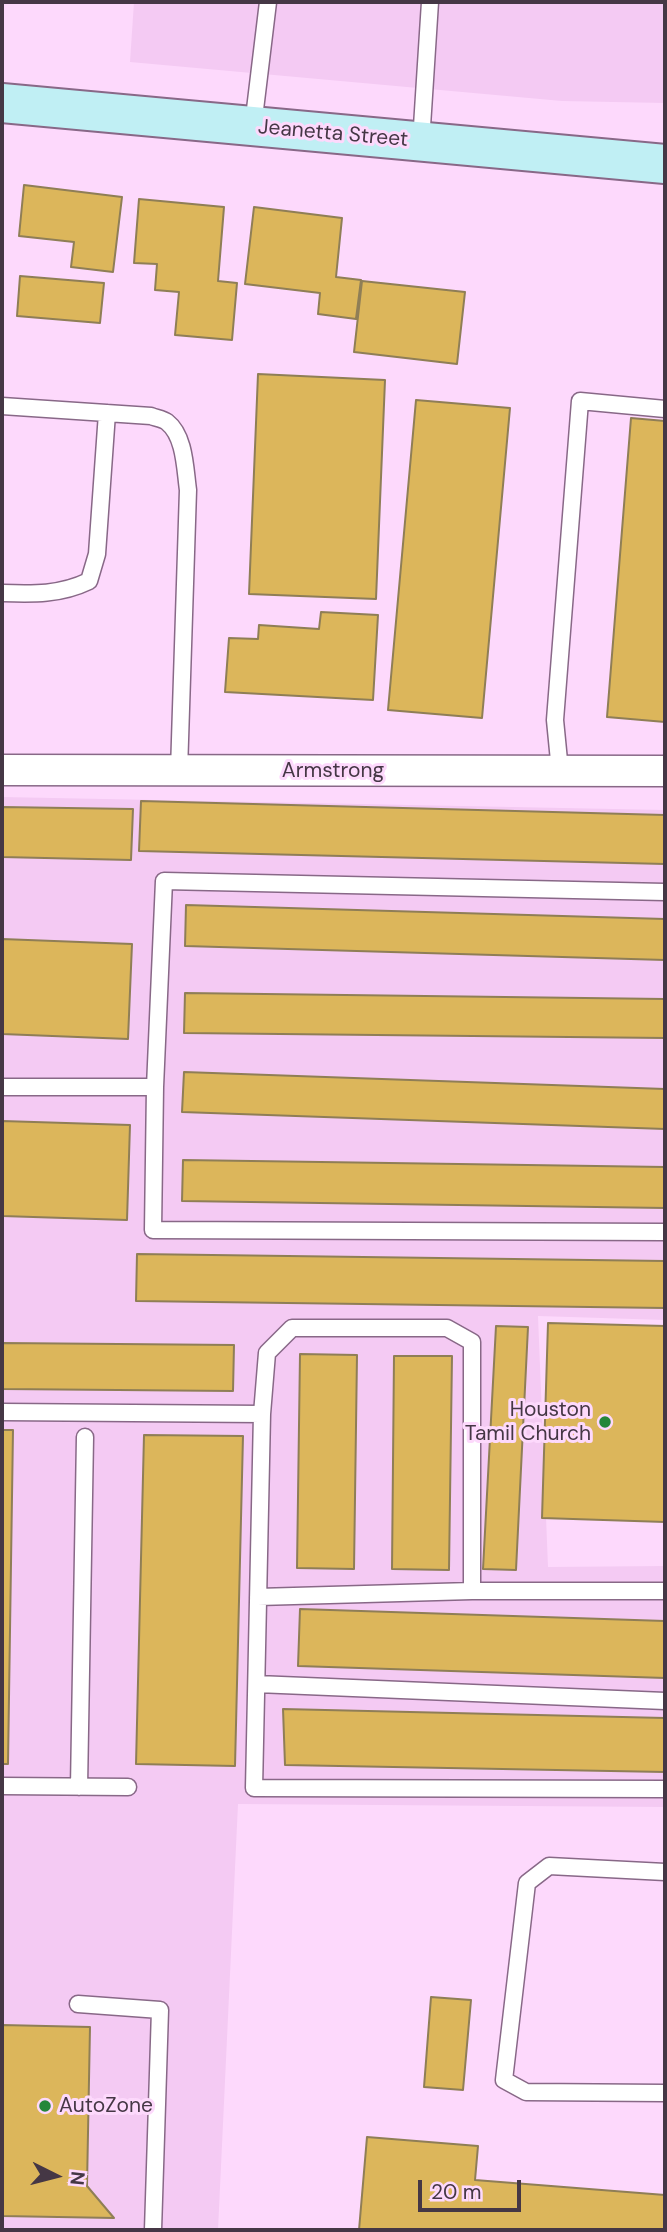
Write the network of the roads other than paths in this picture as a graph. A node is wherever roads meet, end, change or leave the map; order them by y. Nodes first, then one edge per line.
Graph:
1 (268, 2) edge
2 (430, 2) edge
3 (2, 103) edge
4 (253, 126) junction
5 (421, 142) junction
6 (665, 164) edge
7 (2, 406) edge
8 (665, 409) edge
9 (107, 413) junction
10 (2, 593) edge
11 (2, 771) edge
12 (179, 771) junction
13 (559, 771) junction
14 (665, 771) edge
15 (665, 892) edge
16 (2, 1087) edge
17 (155, 1087) junction
18 (665, 1232) edge
19 (2, 1412) edge
20 (262, 1414) junction
21 (85, 1437) dead end
22 (472, 1591) junction
23 (665, 1591) edge
24 (258, 1597) junction
25 (257, 1684) junction
26 (665, 1701) edge
27 (2, 1786) edge
28 (79, 1787) junction
29 (128, 1787) dead end
30 (665, 1789) edge
31 (665, 1872) edge
32 (78, 2004) dead end
33 (665, 2094) edge
34 (153, 2230) edge

1 - 4 lane
2 - 5 lane
3 - 4 street, Jeanetta Street
4 - 5 street, Jeanetta Street
5 - 6 street, Jeanetta Street
7 - 9 lane
8 - 13 lane
9 - 10 lane
9 - 12 lane
11 - 12 street, Armstrong
12 - 13 street, Armstrong
13 - 14 street, Armstrong
15 - 17 lane
16 - 17 lane
17 - 18 lane
19 - 20 lane
20 - 22 lane
20 - 24 lane
21 - 28 lane
22 - 23 lane
22 - 24 lane
24 - 25 lane
25 - 26 lane
25 - 30 lane
27 - 28 lane
28 - 29 lane
31 - 33 lane
32 - 34 lane

